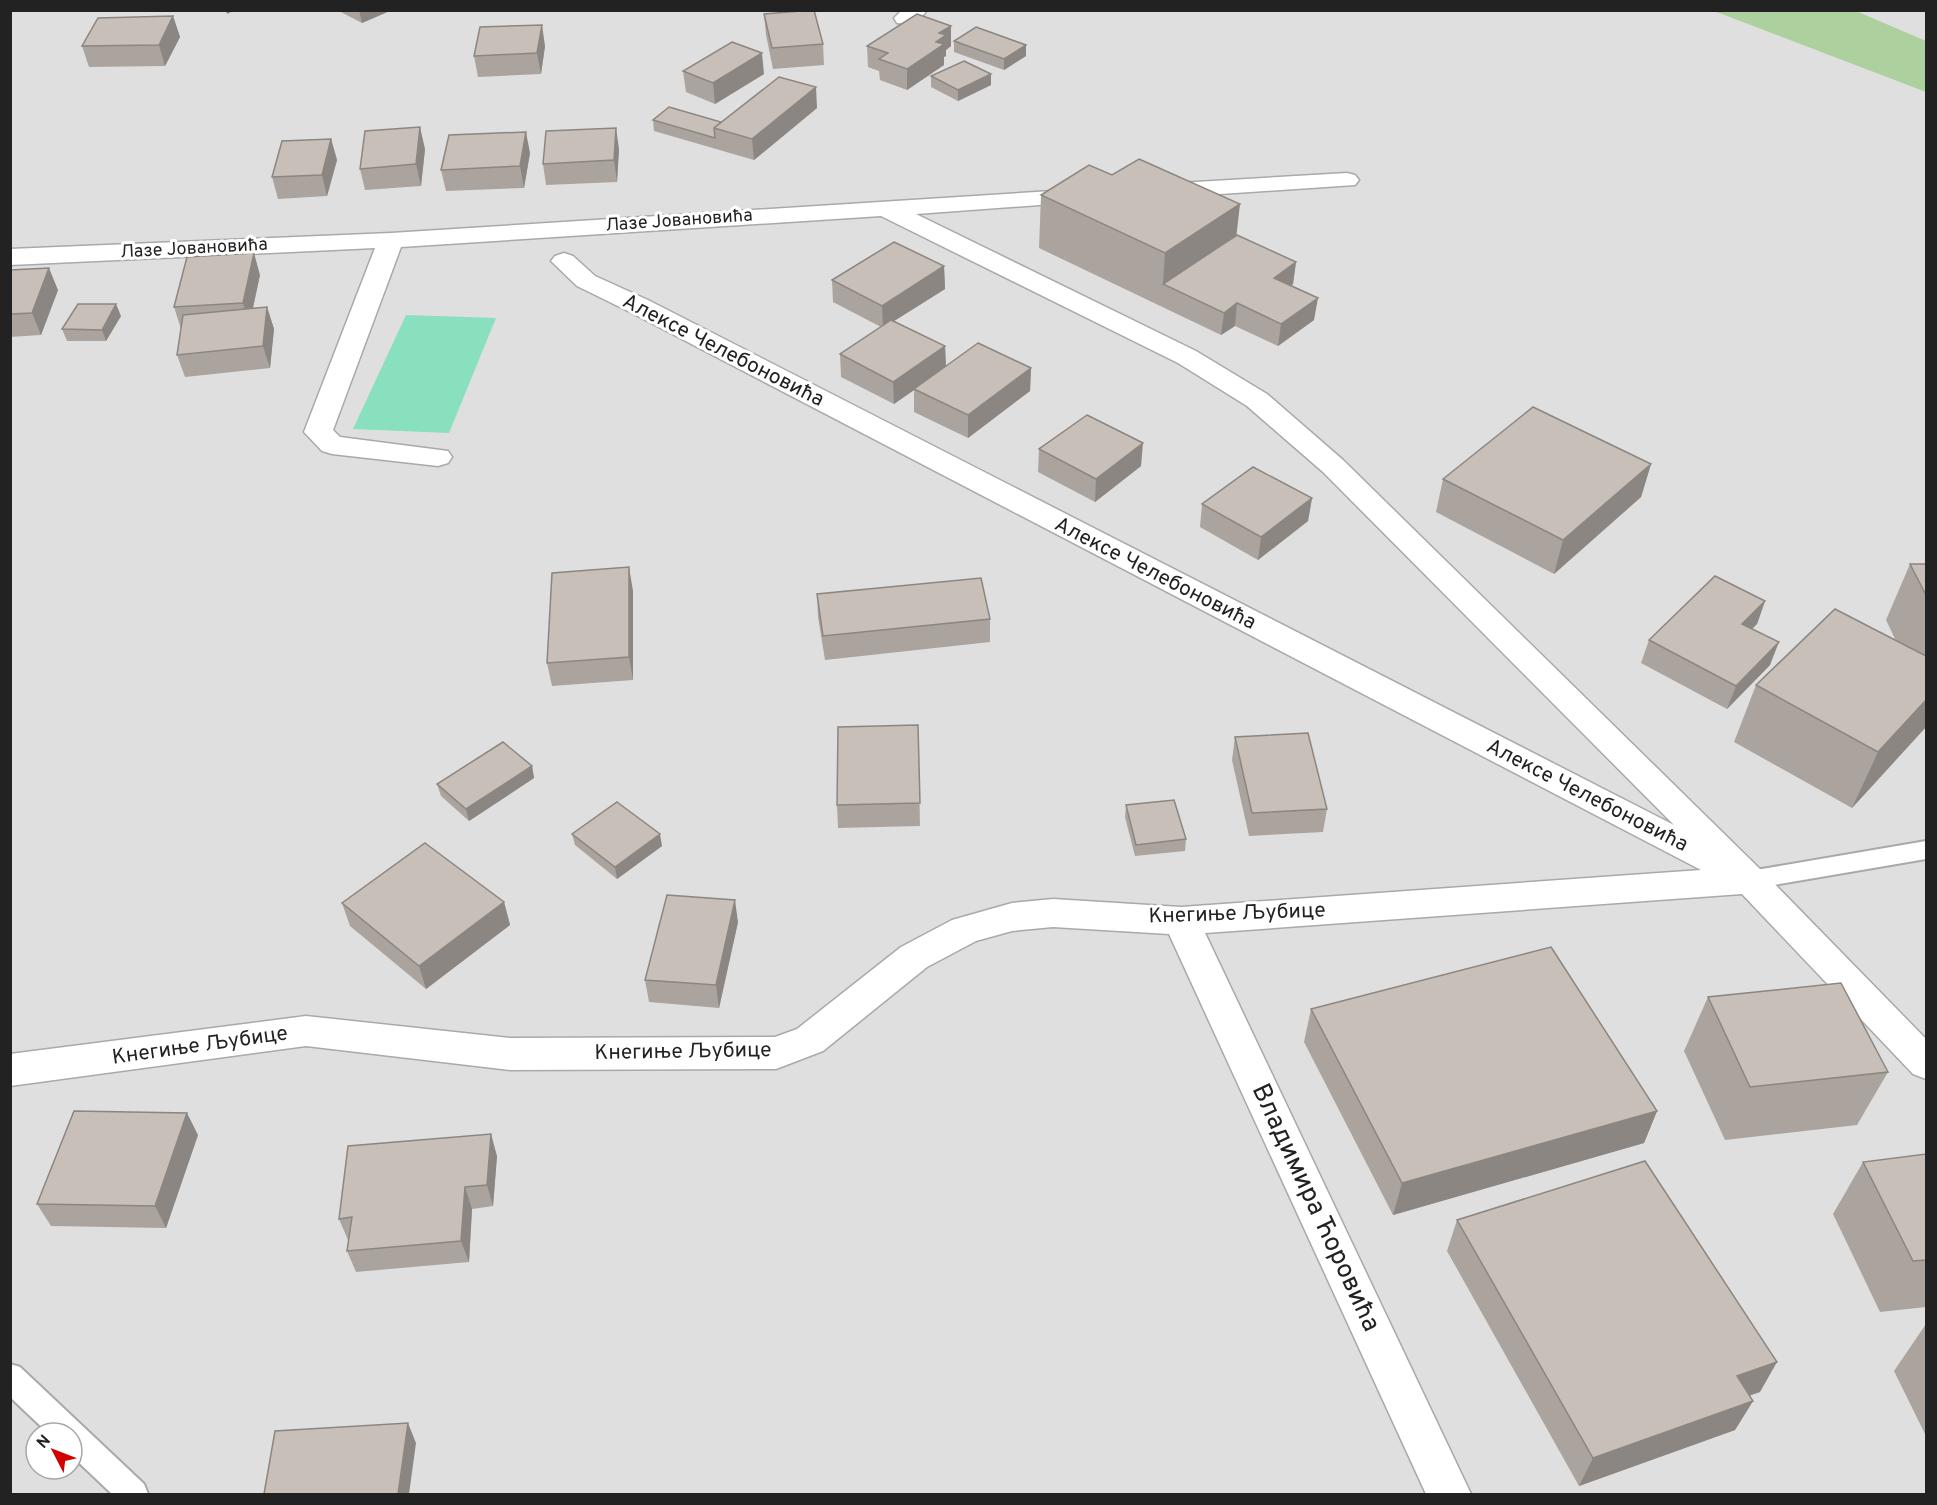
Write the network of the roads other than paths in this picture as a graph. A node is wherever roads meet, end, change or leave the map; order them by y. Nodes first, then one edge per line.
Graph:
1 (1347, 180) dead end
2 (884, 208) junction
3 (391, 240) junction
4 (10, 257) edge
5 (564, 261) dead end
6 (438, 457) dead end
7 (1926, 850) edge
8 (1750, 880) junction
9 (1181, 921) junction
10 (1926, 1063) edge
11 (14, 1078) edge
12 (10, 1377) edge
13 (56, 1421) edge
14 (84, 1447) edge
15 (133, 1494) edge
16 (1449, 1494) edge

1 - 2 street, Лазе Јовановића
2 - 3 street, Лазе Јовановића
2 - 8 street, Алексе Челебоновића
3 - 4 street, Лазе Јовановића
3 - 6 street
5 - 8 street, Алексе Челебоновића
7 - 8 lane
8 - 9 street, Кнегиње Љубице
8 - 10 street, Алексе Челебоновића
9 - 11 street, Кнегиње Љубице
9 - 16 street, Владимира Ћоровића
12 - 13 lane
14 - 15 lane

